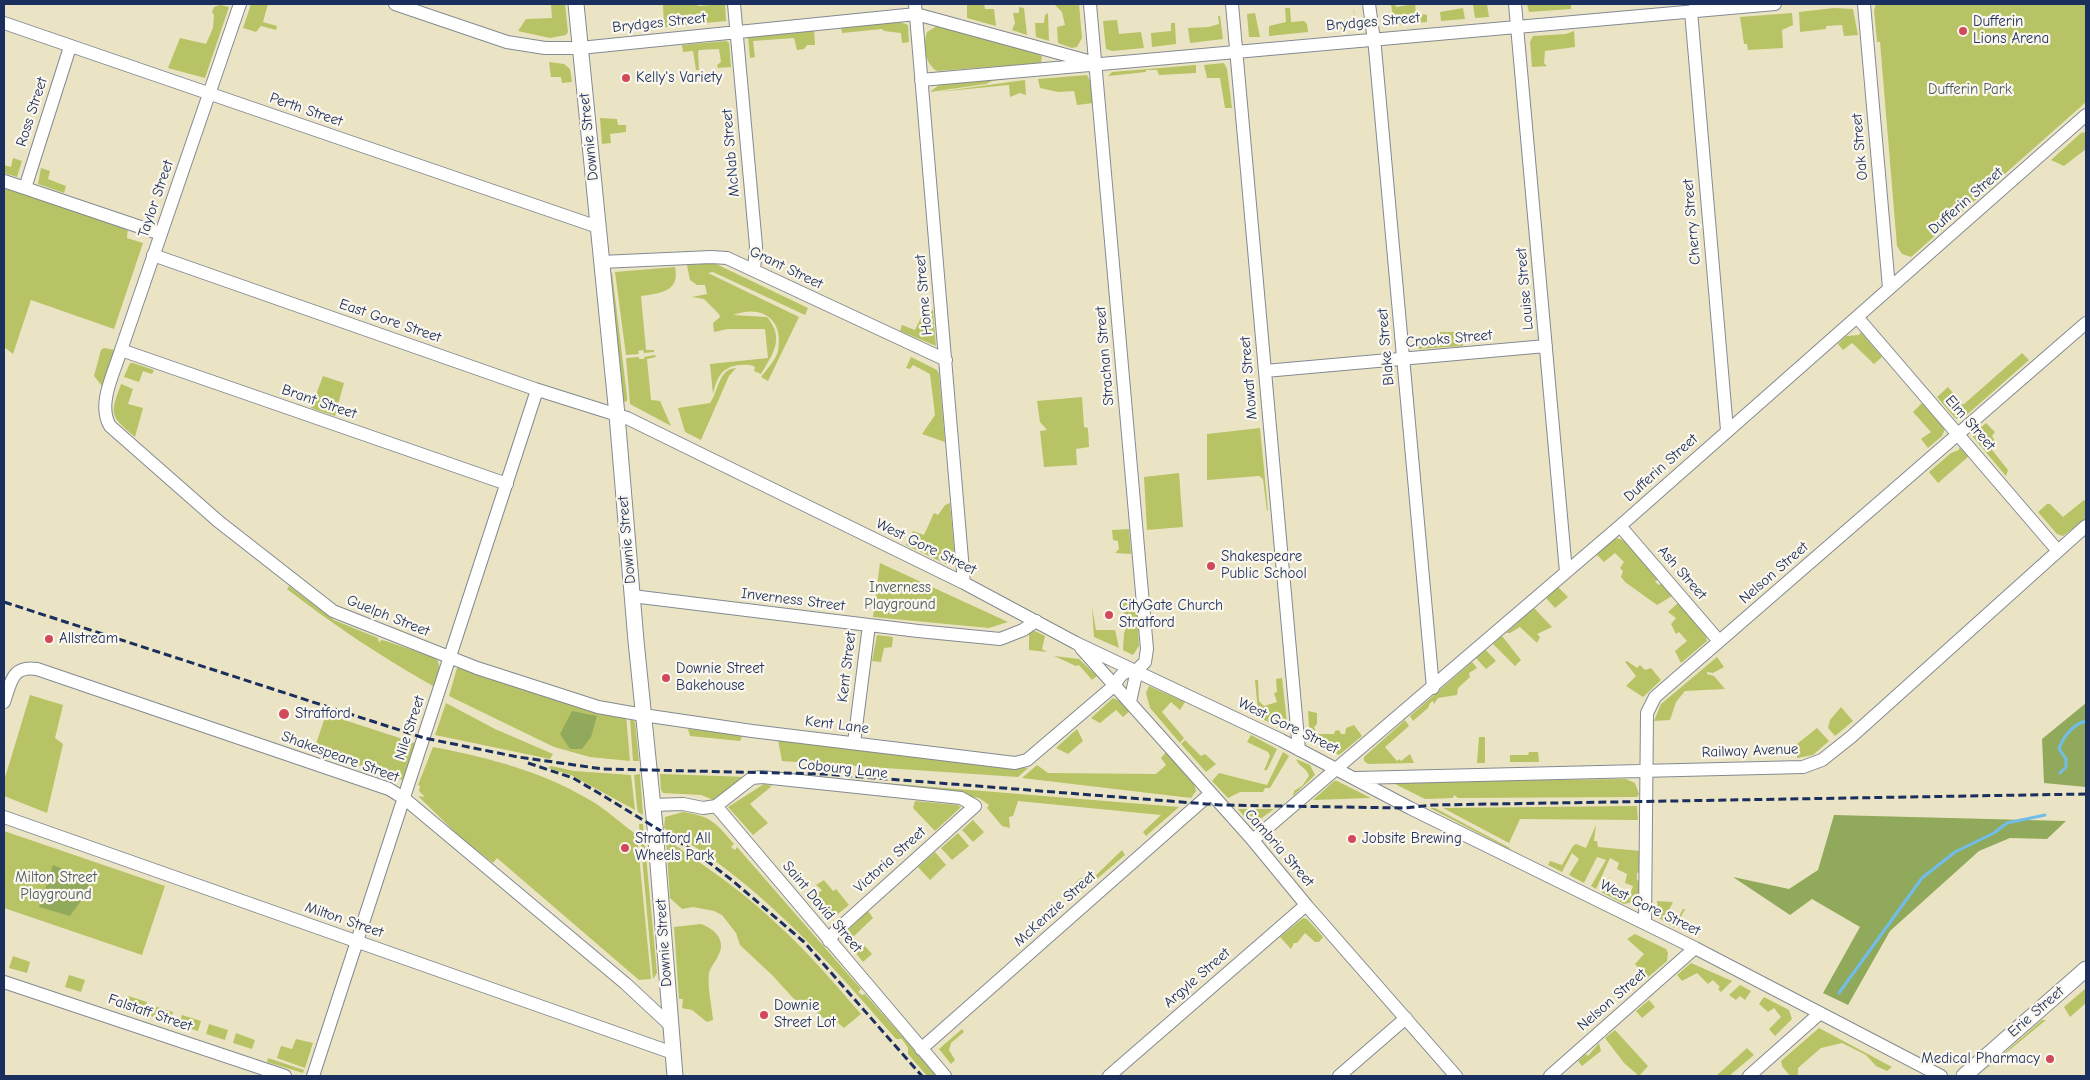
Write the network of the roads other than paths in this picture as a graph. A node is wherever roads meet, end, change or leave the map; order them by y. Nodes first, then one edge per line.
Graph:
1 (240, 4) edge
2 (395, 4) edge
3 (576, 4) edge
4 (734, 4) edge
5 (1090, 4) edge
6 (1232, 4) edge
7 (1369, 4) edge
8 (1515, 4) edge
9 (1774, 4) edge
10 (1864, 4) edge
11 (916, 9) edge
12 (1691, 11) junction
13 (4, 23) edge
14 (1517, 25) junction
15 (737, 30) junction
16 (1373, 39) junction
17 (70, 47) junction
18 (580, 48) junction
19 (1236, 52) junction
20 (1095, 63) junction
21 (921, 80) junction
22 (209, 94) junction
23 (2086, 115) edge
24 (4, 181) edge
25 (25, 188) junction
26 (598, 227) junction
27 (161, 234) junction
28 (154, 255) junction
29 (601, 262) junction
30 (754, 270) junction
31 (1890, 288) junction
32 (1857, 317) junction
33 (2086, 323) edge
34 (1546, 346) junction
35 (121, 350) junction
36 (1403, 359) junction
37 (946, 360) junction
38 (1265, 371) junction
39 (537, 390) junction
40 (104, 405) joint
41 (617, 415) junction
42 (1727, 430) junction
43 (1959, 436) junction
44 (507, 484) junction
45 (1620, 526) junction
46 (2086, 526) edge
47 (2058, 551) junction
48 (1566, 572) junction
49 (964, 583) junction
50 (632, 596) junction
51 (1036, 621) junction
52 (868, 625) junction
53 (1719, 640) junction
54 (1076, 643) junction
55 (450, 657) junction
56 (1137, 670) junction
57 (1115, 686) junction
58 (1433, 688) junction
59 (4, 702) edge
60 (1130, 702) junction
61 (643, 715) junction
62 (854, 743) junction
63 (1299, 750) junction
64 (1337, 768) junction
65 (1646, 770) junction
66 (1356, 778) junction
67 (1210, 794) junction
68 (405, 799) junction
69 (652, 805) junction
70 (716, 806) junction
71 (975, 806) joint
72 (4, 817) edge
73 (1253, 840) junction
74 (1306, 904) junction
75 (1645, 923) junction
76 (357, 941) junction
77 (829, 941) junction
78 (1695, 948) junction
79 (2086, 968) edge
80 (4, 982) edge
81 (1819, 1014) junction
82 (1406, 1018) junction
83 (670, 1025) junction
84 (922, 1049) junction
85 (673, 1054) junction
86 (285, 1076) edge
87 (313, 1076) edge
88 (675, 1076) edge
89 (945, 1076) edge
90 (1109, 1076) edge
91 (1339, 1076) edge
92 (1456, 1076) edge
93 (1550, 1076) edge
94 (1749, 1076) edge
95 (1942, 1076) edge
96 (1964, 1076) edge

1 - 22 street, Taylor Street
2 - 18 street, Brydges Street
3 - 18 main road, Downie Street
4 - 15 street, McNab Street
5 - 20 street, Strachan Street
6 - 19 street, Mowat Street
7 - 16 street, Blake Street
8 - 14 street, Louise Street
9 - 12 street, Brydges Street
10 - 31 street, Oak Street
11 - 15 street, Brydges Street
11 - 20 street, Brydges Street
11 - 21 street, Home Street
12 - 14 street, Brydges Street
12 - 42 street, Cherry Street
13 - 17 street, Perth Street
14 - 16 street, Brydges Street
14 - 34 street, Louise Street
15 - 18 street, Brydges Street
15 - 30 street, McNab Street
16 - 19 street, Brydges Street
16 - 36 street, Blake Street
17 - 22 street, Perth Street
17 - 25 street, Ross Street
18 - 26 main road, Downie Street
19 - 20 street, Brydges Street
19 - 38 street, Mowat Street
20 - 21 street, Brydges Street
20 - 56 street, Strachan Street
21 - 37 street, Home Street
22 - 26 street, Perth Street
22 - 27 street, Taylor Street
23 - 31 street, Dufferin Street
24 - 25 street
25 - 27 street
26 - 29 main road, Downie Street
27 - 28 street, Taylor Street
28 - 35 street, Taylor Street
28 - 39 street, East Gore Street
29 - 30 street, Grant Street
29 - 41 main road, Downie Street
30 - 37 street, Grant Street
31 - 32 street, Dufferin Street
32 - 42 street, Dufferin Street
32 - 43 street, Elm Street
33 - 43 street, Nelson Street
34 - 36 street, Crooks Street
34 - 48 street, Louise Street
35 - 40 street, Taylor Street
35 - 44 street, Brant Street
36 - 38 street, Crooks Street
36 - 58 street, Blake Street
37 - 49 street, Home Street
38 - 63 street, Mowat Street
39 - 41 street, East Gore Street
39 - 44 street, Nile Street
40 - 55 street, Guelph Street
41 - 49 street, West Gore Street
41 - 50 main road, Downie Street
42 - 45 street, Dufferin Street
43 - 47 street, Elm Street
43 - 53 street, Nelson Street
44 - 55 street, Nile Street
45 - 48 street, Dufferin Street
45 - 53 street, Ash Street
46 - 47 street, Railway Avenue
47 - 65 street, Railway Avenue
48 - 58 street, Dufferin Street
49 - 51 street, West Gore Street
50 - 52 street, Inverness Street
50 - 61 main road, Downie Street
51 - 52 street, Inverness Street
51 - 54 street, West Gore Street
52 - 62 street, Kent Street
53 - 65 street, Nelson Street
54 - 56 street, West Gore Street
54 - 57 street, Cambria Street
55 - 61 street, Guelph Street
55 - 68 street, Nile Street
56 - 57 street
56 - 60 street, Strachan Street
56 - 63 street, West Gore Street
57 - 60 street, Cambria Street
57 - 62 street, Kent Lane
58 - 64 street, Dufferin Street
59 - 68 street, Shakespeare Street
60 - 67 street, Cambria Street
61 - 62 street, Kent Lane
61 - 69 main road, Downie Street
63 - 64 street, West Gore Street
64 - 66 street, West Gore Street
64 - 73 street, Dufferin Street
65 - 66 street, Railway Avenue
65 - 75 street, Nelson Street
66 - 75 street, West Gore Street
67 - 73 street, Cambria Street
67 - 84 street, McKenzie Street
68 - 76 street, Nile Street
68 - 83 street, Shakespeare Street
69 - 70 street
69 - 83 main road, Downie Street
70 - 71 street, Cobourg Lane
70 - 77 street, Saint David Street
71 - 77 street, Victoria Street
72 - 76 street, Milton Street
73 - 74 street, Cambria Street
74 - 82 street, Cambria Street
74 - 90 street, Argyle Street
75 - 78 street, West Gore Street
76 - 85 street, Milton Street
76 - 87 street, Nile Street
77 - 84 street, Saint David Street
78 - 81 street, West Gore Street
78 - 93 street, Nelson Street
79 - 96 main road, Erie Street
80 - 86 street, Falstaff Street
81 - 94 street
81 - 95 street, West Gore Street
82 - 91 street
82 - 92 street, Cambria Street
83 - 85 main road, Downie Street
84 - 89 street, Saint David Street
85 - 88 main road, Downie Street

